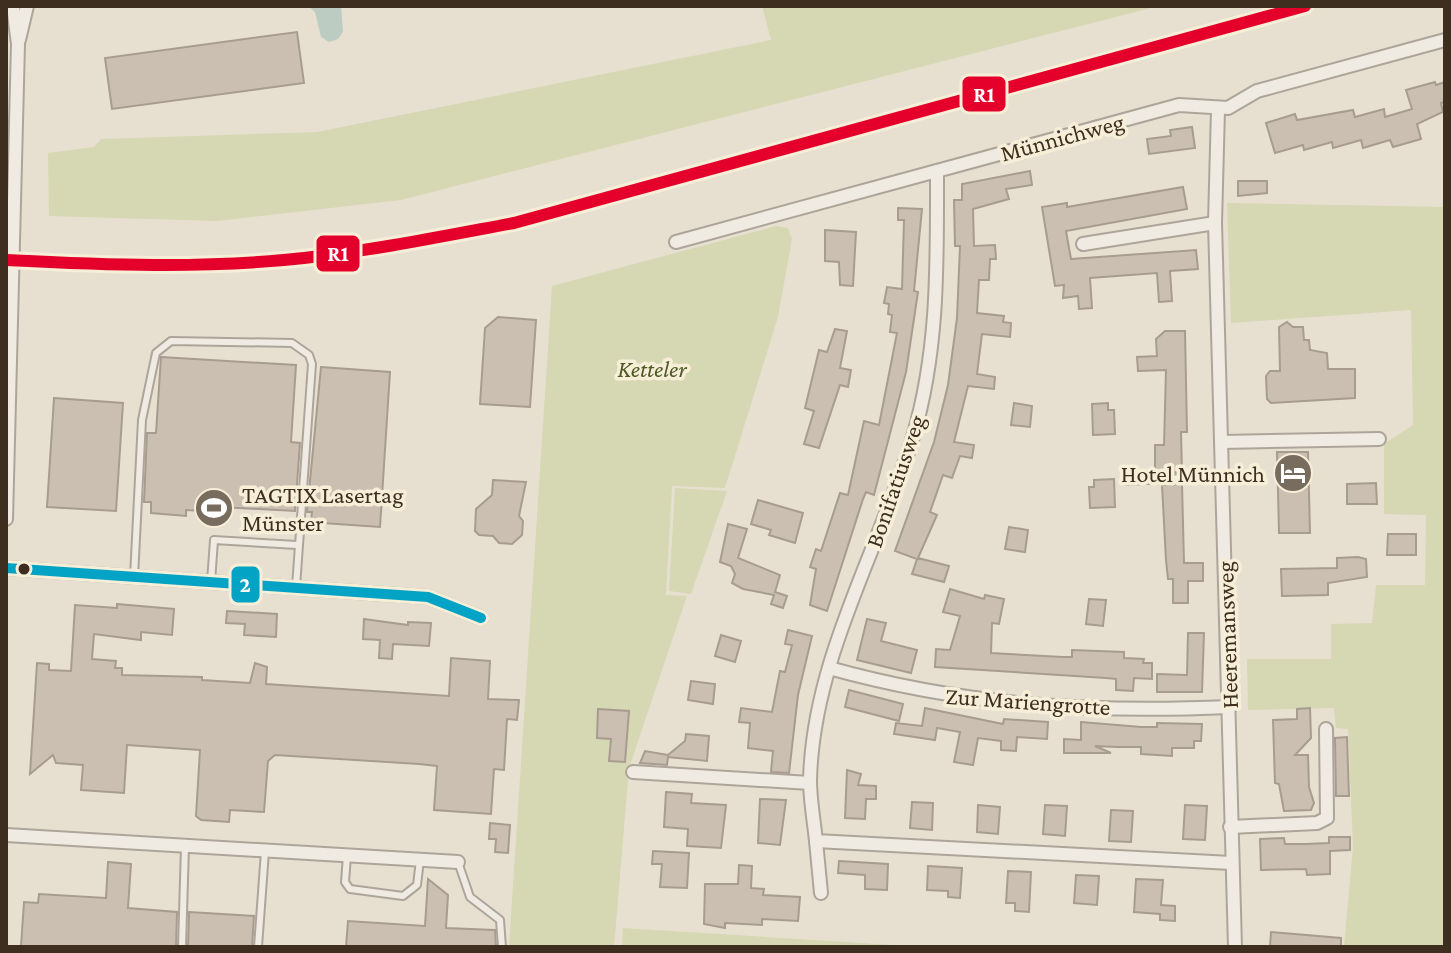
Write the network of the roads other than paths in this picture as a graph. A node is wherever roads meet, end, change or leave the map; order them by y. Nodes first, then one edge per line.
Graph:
1 (13, 6) edge
2 (27, 6) edge
3 (1445, 40) edge
4 (18, 44) junction
5 (1218, 109) junction
6 (937, 171) junction
7 (1215, 223) junction
8 (676, 242) dead end
9 (1083, 244) dead end
10 (1379, 439) dead end
11 (1221, 442) junction
12 (1222, 476) junction
13 (1127, 481) dead end
14 (6, 519) edge
15 (297, 545) junction
16 (6, 568) edge
17 (134, 577) junction
18 (211, 582) junction
19 (296, 588) junction
20 (481, 618) dead end
21 (829, 668) junction
22 (1230, 707) junction
23 (1326, 729) dead end
24 (633, 772) dead end
25 (810, 783) junction
26 (1230, 827) junction
27 (6, 835) edge
28 (816, 841) junction
29 (185, 846) junction
30 (265, 851) junction
31 (347, 856) junction
32 (420, 860) junction
33 (458, 862) joint
34 (1231, 863) junction
35 (821, 893) dead end
36 (182, 947) edge
37 (258, 947) edge
38 (502, 947) edge
39 (1235, 947) edge

1 - 4 street
2 - 4 street
3 - 5 street, Münnichweg
4 - 14 street
5 - 6 street, Münnichweg
5 - 7 street, Heeremansweg
6 - 8 street, Münnichweg
6 - 21 street, Bonifatiusweg
7 - 9 street
7 - 11 street, Heeremansweg
10 - 11 street
11 - 12 street, Heeremansweg
12 - 13 lane
12 - 22 street, Heeremansweg
15 - 17 lane
15 - 18 lane
15 - 19 lane
16 - 17 street
17 - 18 street
18 - 19 street
19 - 20 street
21 - 22 street, Zur Mariengrotte
21 - 25 street, Bonifatiusweg
22 - 26 street, Heeremansweg
23 - 26 street
24 - 25 street
25 - 28 street, Bonifatiusweg
26 - 34 street, Heeremansweg
27 - 29 street
28 - 34 street
28 - 35 street, Bonifatiusweg
29 - 30 street
29 - 36 lane
30 - 31 street
30 - 37 lane
31 - 32 street
31 - 32 lane
32 - 33 street
33 - 38 lane
34 - 39 street, Heeremansweg

